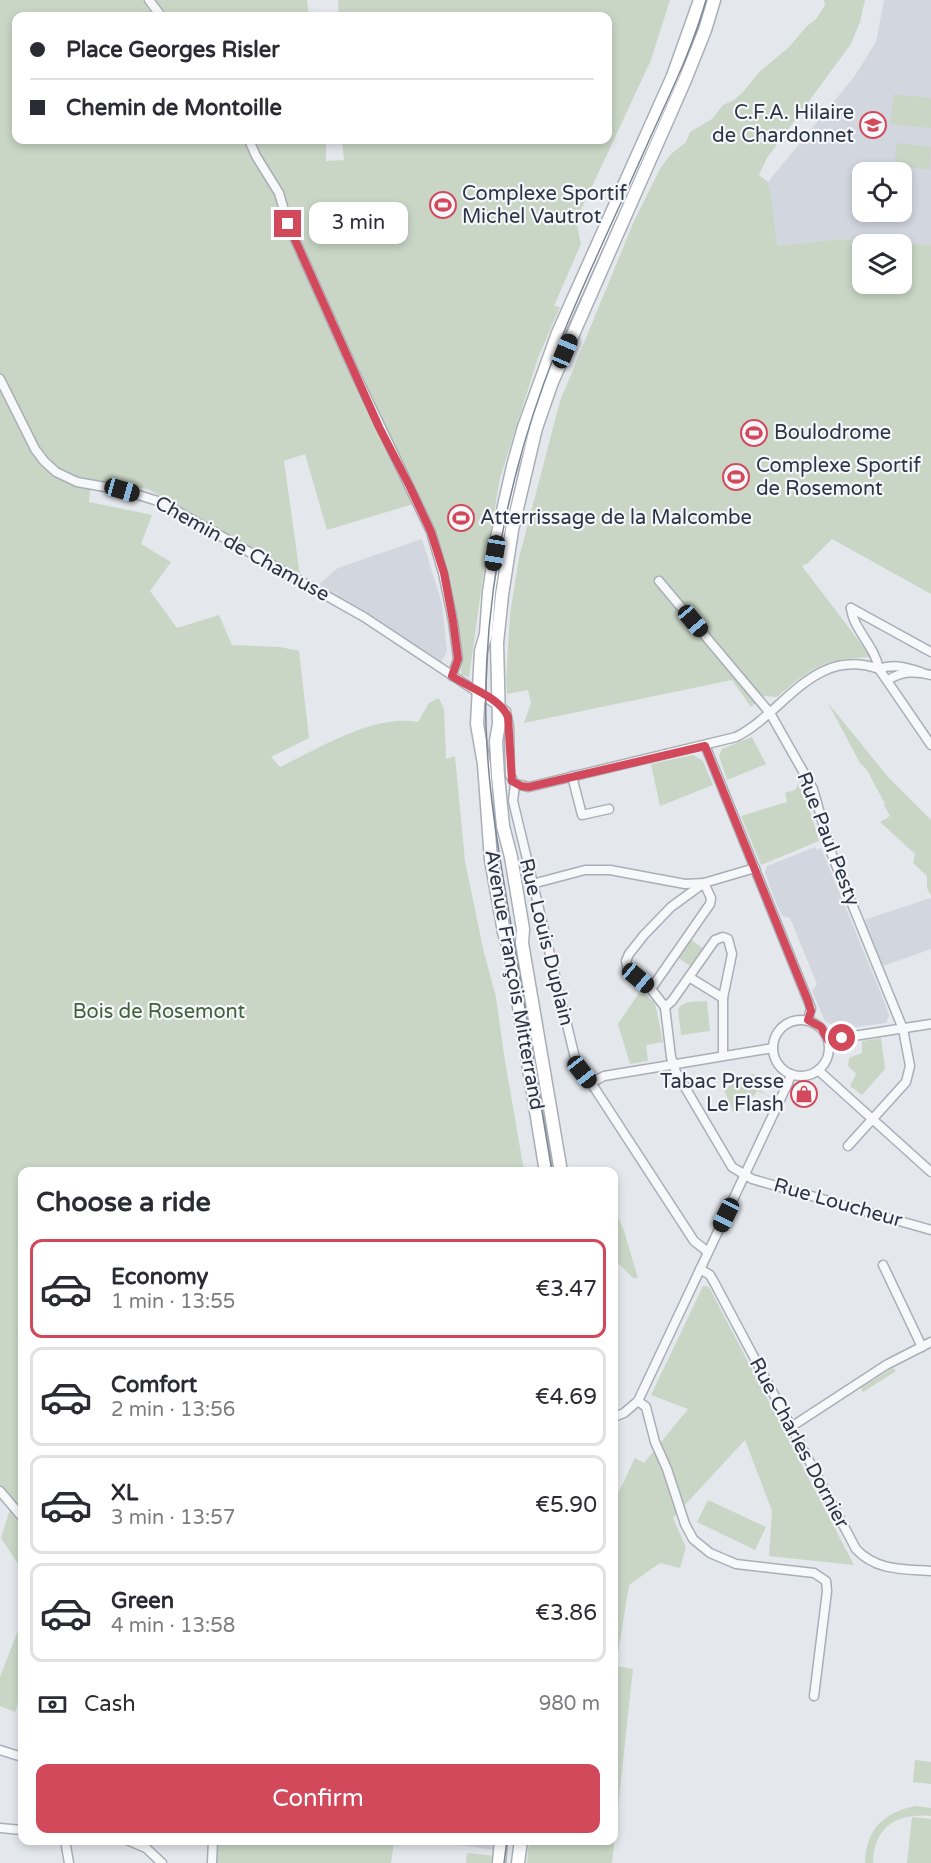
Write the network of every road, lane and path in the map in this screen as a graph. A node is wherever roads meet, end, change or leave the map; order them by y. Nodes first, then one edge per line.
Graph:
1 (700, 0) edge
2 (714, 0) edge
3 (251, 144) edge
4 (0, 379) edge
5 (659, 581) dead end
6 (931, 652) edge
7 (879, 669) junction
8 (921, 672) junction
9 (931, 675) edge
10 (452, 676) junction
11 (888, 680) junction
12 (478, 692) junction
13 (498, 704) junction
14 (770, 712) junction
15 (931, 744) edge
16 (705, 746) junction
17 (572, 776) junction
18 (515, 784) junction
19 (609, 809) dead end
20 (755, 868) junction
21 (704, 883) junction
22 (532, 884) junction
23 (689, 977) junction
24 (651, 989) junction
25 (723, 998) junction
26 (666, 1007) junction
27 (808, 1020) junction
28 (931, 1024) edge
29 (903, 1029) junction
30 (828, 1040) junction
31 (773, 1048) junction
32 (723, 1055) junction
33 (672, 1064) junction
34 (818, 1070) junction
35 (791, 1074) junction
36 (591, 1083) junction
37 (873, 1119) junction
38 (848, 1146) dead end
39 (545, 1167) edge
40 (560, 1167) edge
41 (931, 1172) edge
42 (745, 1175) junction
43 (931, 1230) edge
44 (708, 1252) junction
45 (883, 1265) dead end
46 (700, 1269) junction
47 (931, 1342) edge
48 (922, 1347) junction
49 (638, 1401) junction
50 (618, 1415) edge
51 (791, 1427) junction
52 (0, 1491) edge
53 (18, 1511) edge
54 (931, 1571) edge
55 (814, 1696) dead end
56 (0, 1750) edge
57 (18, 1756) edge
58 (0, 1828) edge
59 (18, 1830) edge
60 (66, 1845) edge
61 (144, 1845) edge
62 (212, 1845) edge
63 (501, 1845) edge
64 (520, 1845) edge
65 (69, 1863) edge
66 (162, 1863) edge
67 (212, 1863) edge
68 (499, 1863) edge
69 (518, 1863) edge

1 - 12 main road, Avenue François Mitterrand
2 - 13 main road, Avenue François Mitterrand
3 - 10 street
4 - 10 street, Chemin de Chamuse
5 - 14 street, Rue Paul Pesty
6 - 7 street
7 - 8 street
7 - 11 street
7 - 14 street
8 - 9 street
8 - 11 street
10 - 12 street, Chemin de Chamuse
11 - 15 street
12 - 13 street, Chemin de Chamuse
12 - 39 main road, Avenue François Mitterrand
13 - 18 street, Rue Louis Duplain
13 - 40 main road, Avenue François Mitterrand
14 - 16 street
14 - 29 street, Rue Paul Pesty
16 - 17 street
16 - 20 street
17 - 18 street
17 - 19 street
18 - 22 street, Rue Louis Duplain
20 - 21 street
20 - 27 street
21 - 22 street
21 - 24 street
21 - 24 street
22 - 36 street, Rue Louis Duplain
23 - 25 street
23 - 25 street
23 - 26 street
24 - 26 street
25 - 32 street
26 - 33 street
27 - 30 street
27 - 31 street
28 - 29 street
29 - 30 street
29 - 37 street, Rue Paul Pesty
30 - 34 street
31 - 32 street
31 - 35 street
32 - 33 street
33 - 36 street
33 - 42 street
34 - 35 street
34 - 37 street
35 - 42 street
36 - 44 street, Rue Louis Duplain
37 - 38 street, Rue Paul Pesty
37 - 41 street
42 - 43 street, Rue Loucheur
42 - 44 street
44 - 46 street
45 - 48 street
46 - 49 street
46 - 51 street, Rue Charles Dornier
47 - 48 street
48 - 51 street
49 - 50 street
49 - 55 street
51 - 54 street, Rue Charles Dornier
52 - 53 street
56 - 57 street
58 - 59 street
60 - 65 street
61 - 66 street
62 - 67 street
63 - 68 main road
64 - 69 main road

